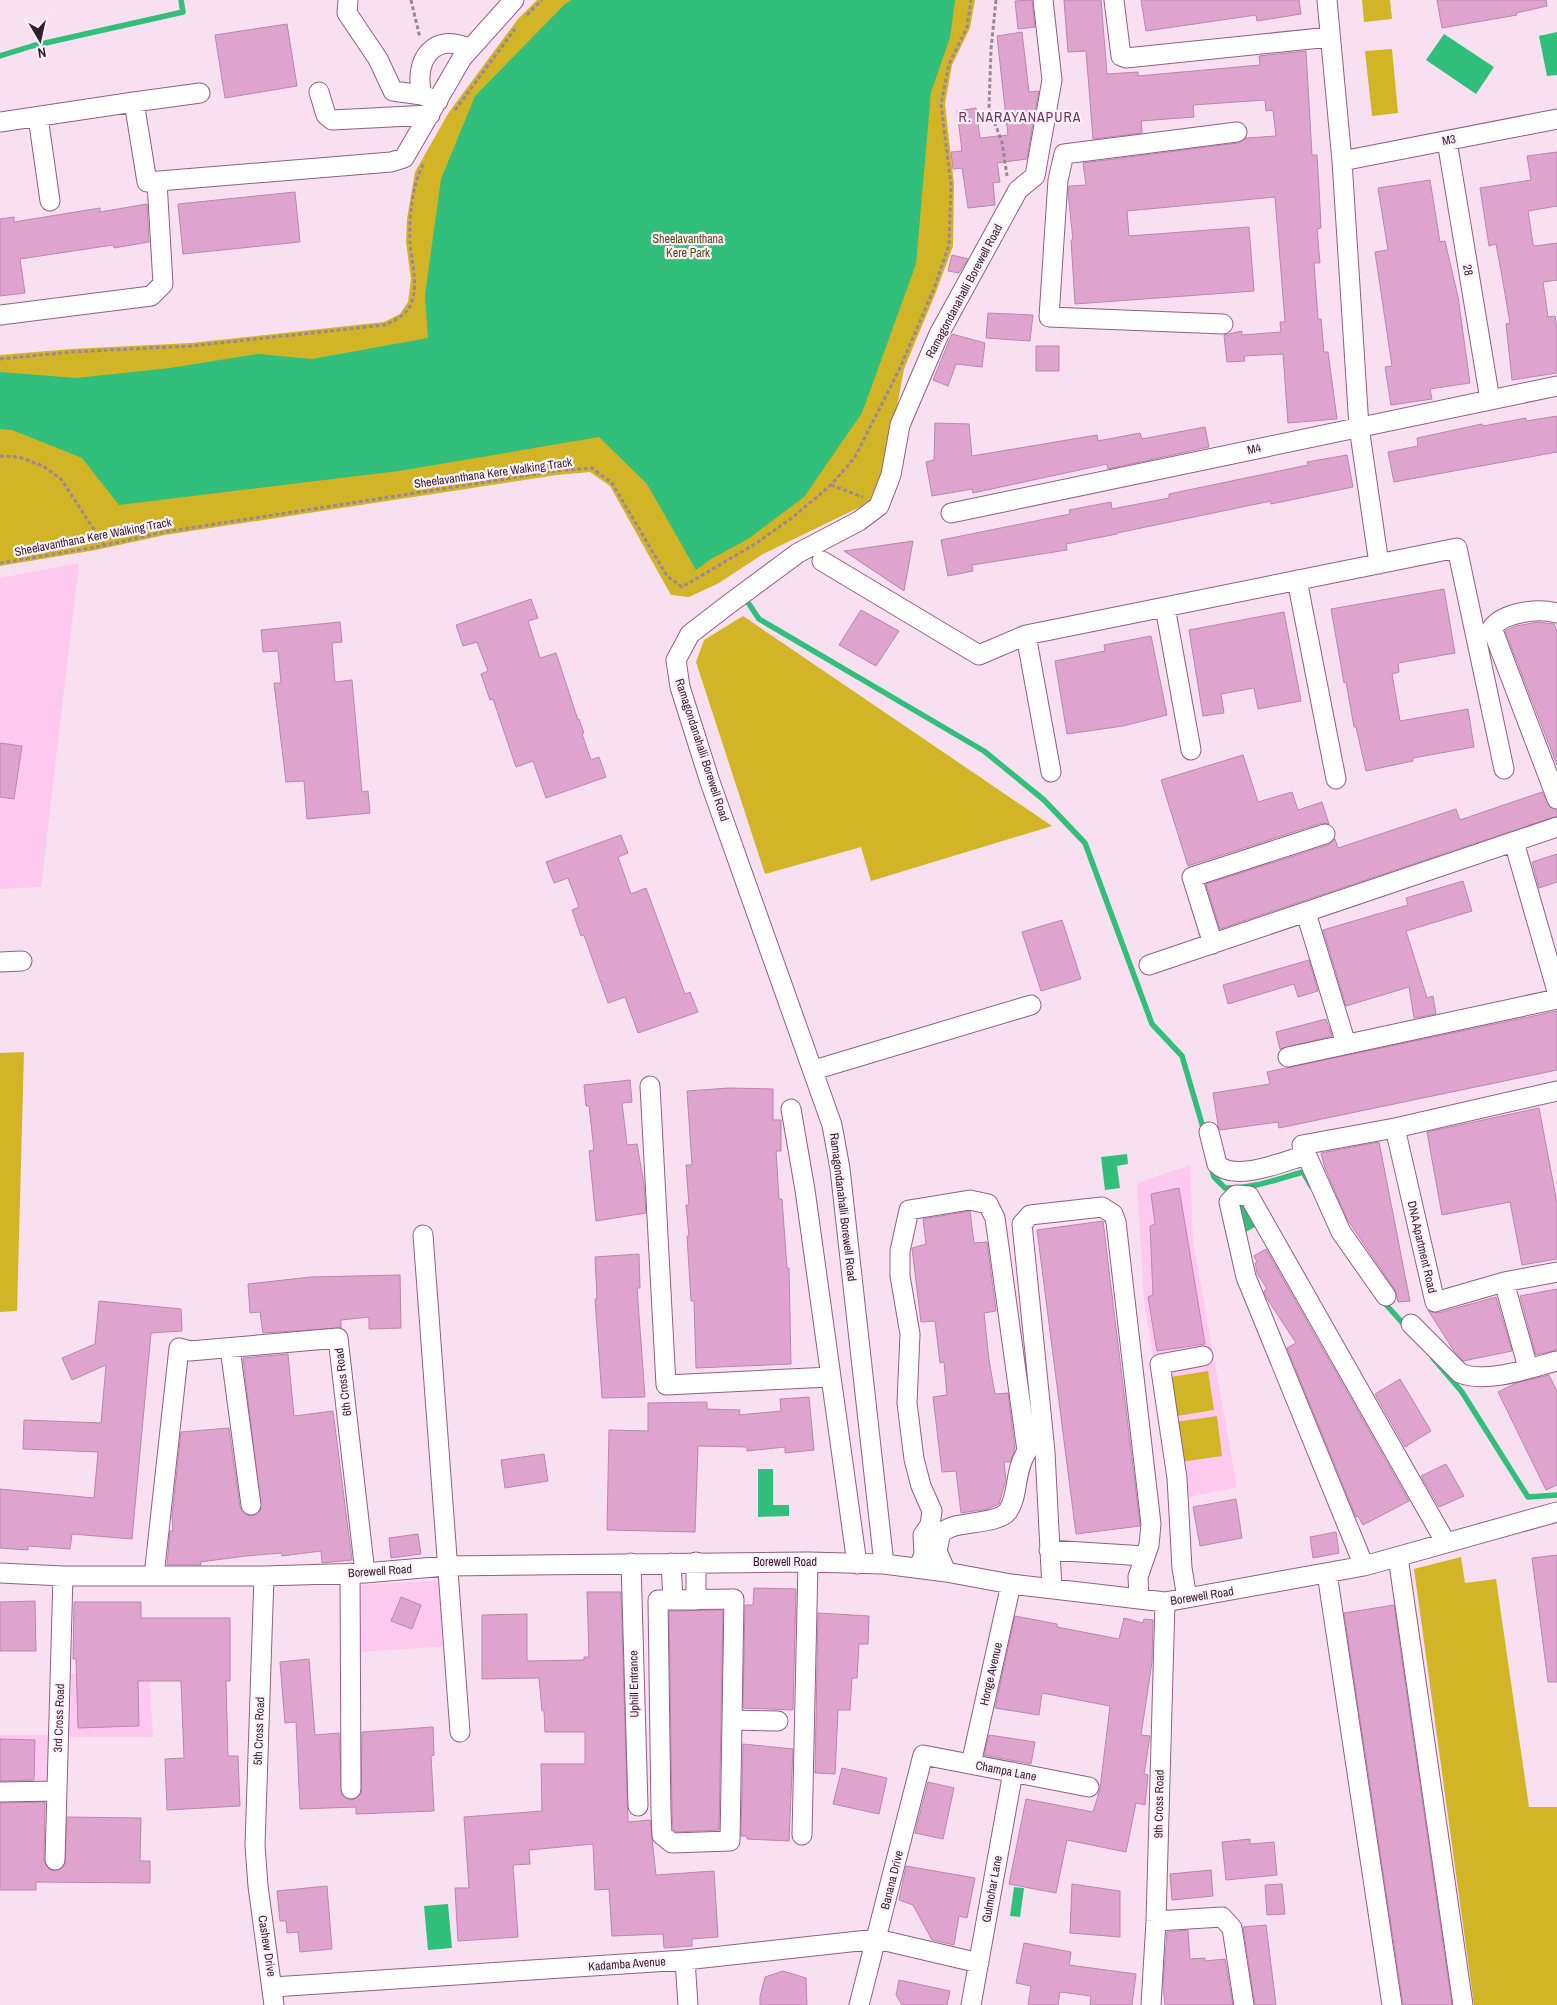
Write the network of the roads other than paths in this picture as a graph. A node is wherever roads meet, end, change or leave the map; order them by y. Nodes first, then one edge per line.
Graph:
1 (348, 0) edge
2 (514, 0) edge
3 (1044, 0) edge
4 (1114, 0) edge
5 (1327, 0) edge
6 (1330, 37) junction
7 (470, 49) junction
8 (200, 92) dead end
9 (319, 92) dead end
10 (134, 102) junction
11 (430, 104) junction
12 (38, 117) junction
13 (1557, 119) edge
14 (0, 122) edge
15 (1236, 132) dead end
16 (1447, 141) junction
17 (1342, 161) junction
18 (1035, 176) junction
19 (1058, 180) junction
20 (156, 182) junction
21 (50, 201) dead end
22 (0, 315) edge
23 (1224, 324) dead end
24 (1557, 386) edge
25 (1490, 400) junction
26 (1359, 427) junction
27 (951, 513) dead end
28 (822, 561) dead end
29 (1379, 564) junction
30 (1297, 580) junction
31 (1165, 607) junction
32 (1557, 613) edge
33 (1026, 635) junction
34 (1191, 750) dead end
35 (1504, 769) dead end
36 (1050, 772) dead end
37 (1336, 779) dead end
38 (1557, 799) edge
39 (1557, 827) edge
40 (1325, 834) dead end
41 (1514, 842) junction
42 (1306, 913) junction
43 (1213, 944) junction
44 (0, 962) edge
45 (22, 962) dead end
46 (1149, 965) dead end
47 (1557, 991) edge
48 (1557, 999) edge
49 (1031, 1005) dead end
50 (1346, 1044) junction
51 (1288, 1057) dead end
52 (814, 1070) junction
53 (650, 1086) dead end
54 (1557, 1091) edge
55 (791, 1109) dead end
56 (1395, 1128) junction
57 (1209, 1132) dead end
58 (1306, 1155) junction
59 (423, 1235) dead end
60 (1557, 1272) edge
61 (1504, 1282) junction
62 (1386, 1296) dead end
63 (1411, 1324) dead end
64 (230, 1348) junction
65 (1203, 1356) dead end
66 (1557, 1361) edge
67 (1528, 1368) junction
68 (830, 1377) junction
69 (250, 1505) dead end
70 (932, 1510) junction
71 (1554, 1513) edge
72 (952, 1526) junction
73 (1446, 1543) junction
74 (1049, 1550) junction
75 (1145, 1556) junction
76 (1398, 1557) junction
77 (696, 1562) junction
78 (808, 1562) junction
79 (631, 1563) junction
80 (671, 1563) junction
81 (857, 1564) junction
82 (884, 1564) junction
83 (446, 1566) junction
84 (1364, 1566) junction
85 (918, 1568) junction
86 (946, 1572) junction
87 (0, 1573) edge
88 (358, 1573) junction
89 (1327, 1573) junction
90 (63, 1576) junction
91 (154, 1576) junction
92 (264, 1576) junction
93 (1011, 1584) junction
94 (1052, 1588) junction
95 (1186, 1598) junction
96 (1139, 1599) junction
97 (673, 1600) junction
98 (696, 1600) junction
99 (1165, 1602) junction
100 (732, 1720) junction
101 (778, 1721) dead end
102 (460, 1732) dead end
103 (923, 1755) joint
104 (971, 1764) junction
105 (1013, 1772) junction
106 (1089, 1786) dead end
107 (351, 1789) dead end
108 (0, 1792) edge
109 (57, 1792) junction
110 (638, 1806) dead end
111 (802, 1835) dead end
112 (55, 1860) dead end
113 (258, 1886) joint
114 (1156, 1920) junction
115 (877, 1939) junction
116 (685, 1960) junction
117 (979, 1963) junction
118 (274, 1996) edge
119 (688, 2005) edge
120 (859, 2005) edge
121 (971, 2005) edge
122 (1151, 2005) edge
123 (1244, 2005) edge
124 (1392, 2005) edge
125 (1463, 2005) edge

1 - 11 street
2 - 7 street
3 - 18 street
4 - 6 street
5 - 6 street
6 - 17 street
7 - 11 street
7 - 11 street
8 - 10 street
9 - 11 street
10 - 12 street
10 - 20 street
11 - 20 street
12 - 14 street
12 - 21 street
13 - 16 street, M3
15 - 19 street
16 - 17 street, M3
16 - 25 street, 28
17 - 26 street
18 - 19 street
18 - 52 street, Ramagondanahalli Borewell Road
19 - 23 street
20 - 22 street
24 - 25 street, M4
25 - 26 street, M4
26 - 27 street, M4
26 - 29 street
28 - 33 street
29 - 30 street
29 - 35 street
30 - 31 street
30 - 37 street
31 - 33 street
31 - 34 street
32 - 38 street
33 - 36 street
39 - 41 street
40 - 43 street
41 - 42 street
41 - 47 street
42 - 43 street
42 - 50 street
43 - 46 street
44 - 45 street
48 - 50 street
49 - 52 street
50 - 51 street
52 - 82 street, Ramagondanahalli Borewell Road
53 - 68 street
54 - 56 street
55 - 68 street
56 - 58 street
56 - 61 street, DNA Apartment Road
57 - 58 street
58 - 62 street
59 - 83 street
60 - 61 street, DNA Apartment Road
61 - 67 street
63 - 67 street
64 - 69 street
64 - 88 street, 6th Cross Road
64 - 91 street, 6th Cross Road
65 - 95 street
66 - 67 street
68 - 81 street
70 - 72 street
70 - 72 street
70 - 85 street
71 - 73 street, Borewell Road
72 - 86 street
73 - 76 street, Borewell Road
73 - 84 street
74 - 75 street
74 - 75 street
74 - 94 street
75 - 96 street
76 - 84 street, Borewell Road
76 - 125 street
77 - 78 street, Borewell Road
77 - 80 street, Borewell Road
77 - 98 street
78 - 81 street, Borewell Road
78 - 111 street
79 - 80 street, Borewell Road
79 - 83 street, Borewell Road
79 - 110 street, Uphill Entrance
80 - 97 street
81 - 82 street, Borewell Road
82 - 85 street, Borewell Road
83 - 88 street, Borewell Road
83 - 102 street
84 - 89 street, Borewell Road
85 - 86 street, Borewell Road
86 - 93 street, Borewell Road
87 - 90 street, Borewell Road
88 - 92 street, Borewell Road
88 - 107 street
89 - 95 street, Borewell Road
89 - 124 street
90 - 91 street, Borewell Road
90 - 109 street, 3rd Cross Road
91 - 92 street, Borewell Road
92 - 113 street, 5th Cross Road
93 - 94 street, Borewell Road
93 - 104 street, Honge Avenue
94 - 96 street, Borewell Road
95 - 99 street, Borewell Road
96 - 99 street, Borewell Road
97 - 98 street
97 - 100 street
98 - 100 street
99 - 114 street, 9th Cross Road
100 - 101 street
103 - 104 street, Champa Lane
103 - 115 street, Banana Drive
104 - 105 street, Champa Lane
105 - 106 street, Champa Lane
105 - 117 street, Gulmohar Lane
108 - 109 street
109 - 112 street, 3rd Cross Road
113 - 118 street, Cashew Drive
114 - 122 street, 9th Cross Road
114 - 123 street
115 - 116 street, Kadamba Avenue
115 - 117 street, Kadamba Avenue
115 - 120 street, Banana Drive
116 - 118 street, Kadamba Avenue
116 - 119 street
117 - 121 street, Gulmohar Lane

